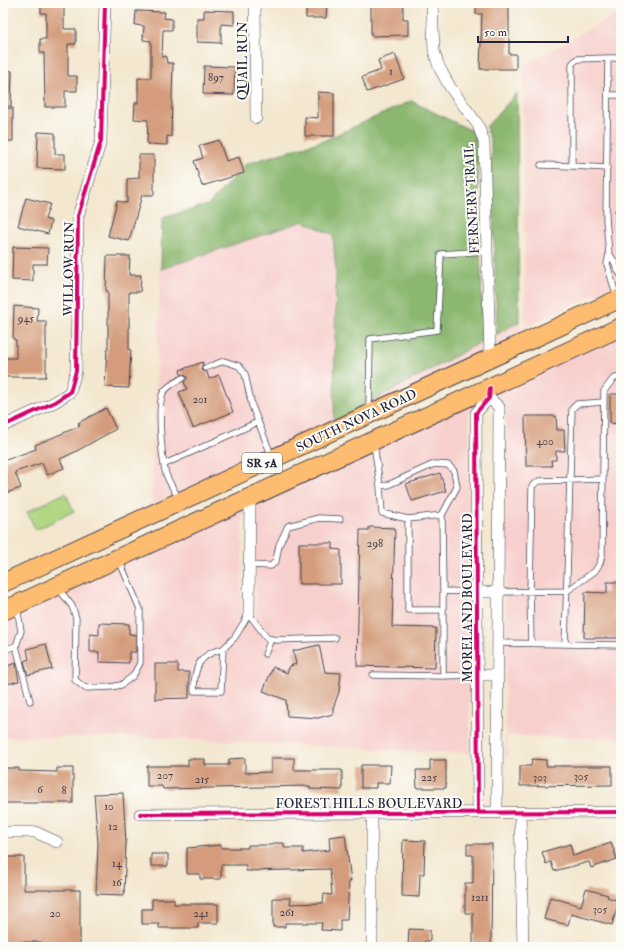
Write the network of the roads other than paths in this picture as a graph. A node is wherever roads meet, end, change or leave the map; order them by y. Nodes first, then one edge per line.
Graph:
1 (105, 3) edge
2 (255, 3) edge
3 (432, 3) edge
4 (608, 58) junction
5 (621, 58) edge
6 (608, 94) junction
7 (621, 94) edge
8 (256, 118) dead end
9 (541, 165) dead end
10 (572, 166) junction
11 (606, 168) junction
12 (487, 251) junction
13 (609, 254) junction
14 (621, 276) edge
15 (619, 298) edge
16 (621, 327) edge
17 (520, 344) junction
18 (490, 358) junction
19 (205, 368) dead end
20 (621, 376) edge
21 (183, 378) dead end
22 (489, 393) junction
23 (604, 402) junction
24 (452, 406) junction
25 (369, 414) junction
26 (258, 422) junction
27 (3, 426) edge
28 (374, 442) junction
29 (272, 459) junction
30 (165, 464) junction
31 (571, 480) junction
32 (603, 480) junction
33 (380, 486) junction
34 (250, 498) junction
35 (180, 502) junction
36 (442, 514) junction
37 (340, 518) dead end
38 (408, 519) junction
39 (119, 559) junction
40 (249, 565) junction
41 (3, 583) edge
42 (58, 588) junction
43 (443, 591) junction
44 (566, 591) junction
45 (477, 592) junction
46 (500, 592) junction
47 (530, 592) junction
48 (10, 609) edge
49 (443, 610) junction
50 (249, 614) junction
51 (335, 638) dead end
52 (271, 639) junction
53 (498, 643) junction
54 (531, 643) junction
55 (565, 644) junction
56 (621, 645) edge
57 (16, 646) junction
58 (223, 649) junction
59 (3, 650) edge
60 (265, 654) dead end
61 (373, 675) dead end
62 (477, 675) junction
63 (498, 675) junction
64 (444, 676) junction
65 (30, 701) dead end
66 (478, 812) junction
67 (497, 812) junction
68 (520, 812) junction
69 (621, 812) edge
70 (140, 814) dead end
71 (372, 814) junction
72 (3, 832) edge
73 (57, 842) dead end
74 (372, 947) edge
75 (523, 947) edge

1 - 27 street, WILLOW RUN
2 - 8 street, QUAIL RUN
3 - 12 street, FERNERY TRAIL
4 - 5 lane
4 - 6 lane
4 - 10 lane
6 - 7 lane
6 - 11 lane
9 - 10 lane
10 - 11 lane
11 - 13 lane
12 - 18 street, FERNERY TRAIL
12 - 25 lane
13 - 14 lane
13 - 15 lane
15 - 17 main road, SOUTH NOVA ROAD / SR 5A
16 - 22 main road, SOUTH NOVA ROAD / SR 5A
17 - 18 main road, SOUTH NOVA ROAD / SR 5A
17 - 22 main road
18 - 24 main road
18 - 25 main road, SOUTH NOVA ROAD / SR 5A
19 - 26 lane
20 - 23 lane
21 - 30 lane
22 - 24 main road, SOUTH NOVA ROAD / SR 5A
22 - 45 street, MORELAND BOULEVARD
22 - 46 street
23 - 31 lane
23 - 32 lane
24 - 28 main road, SOUTH NOVA ROAD / SR 5A
25 - 29 main road, SOUTH NOVA ROAD / SR 5A
26 - 29 lane
26 - 30 lane
28 - 33 lane
28 - 34 main road, SOUTH NOVA ROAD / SR 5A
29 - 34 main road
29 - 35 main road, SOUTH NOVA ROAD / SR 5A
30 - 35 lane
31 - 32 lane
31 - 44 lane
31 - 47 lane
32 - 44 lane
33 - 36 lane
33 - 38 lane
34 - 39 main road, SOUTH NOVA ROAD / SR 5A
34 - 40 street
35 - 41 main road, SOUTH NOVA ROAD / SR 5A
36 - 38 lane
36 - 43 lane
37 - 40 lane
38 - 49 lane
39 - 42 main road, SOUTH NOVA ROAD / SR 5A
39 - 42 lane
40 - 50 street
42 - 48 main road, SOUTH NOVA ROAD / SR 5A
43 - 45 lane
43 - 49 lane
44 - 47 lane
44 - 55 lane
45 - 46 street
45 - 62 street, MORELAND BOULEVARD
46 - 47 lane
46 - 53 street
47 - 54 lane
48 - 57 lane
49 - 64 lane
50 - 52 lane
50 - 58 lane
51 - 52 lane
52 - 60 lane
53 - 54 lane
53 - 63 street
54 - 55 lane
55 - 56 lane
57 - 59 lane
57 - 65 lane
58 - 58 lane
61 - 64 lane
62 - 63 street
62 - 64 lane
62 - 66 street, MORELAND BOULEVARD
63 - 67 street
66 - 67 street, FOREST HILLS BOULEVARD
66 - 71 street, FOREST HILLS BOULEVARD
67 - 68 street, FOREST HILLS BOULEVARD
68 - 69 street, FOREST HILLS BOULEVARD
68 - 75 street
70 - 71 street, FOREST HILLS BOULEVARD
71 - 74 street
72 - 73 street

